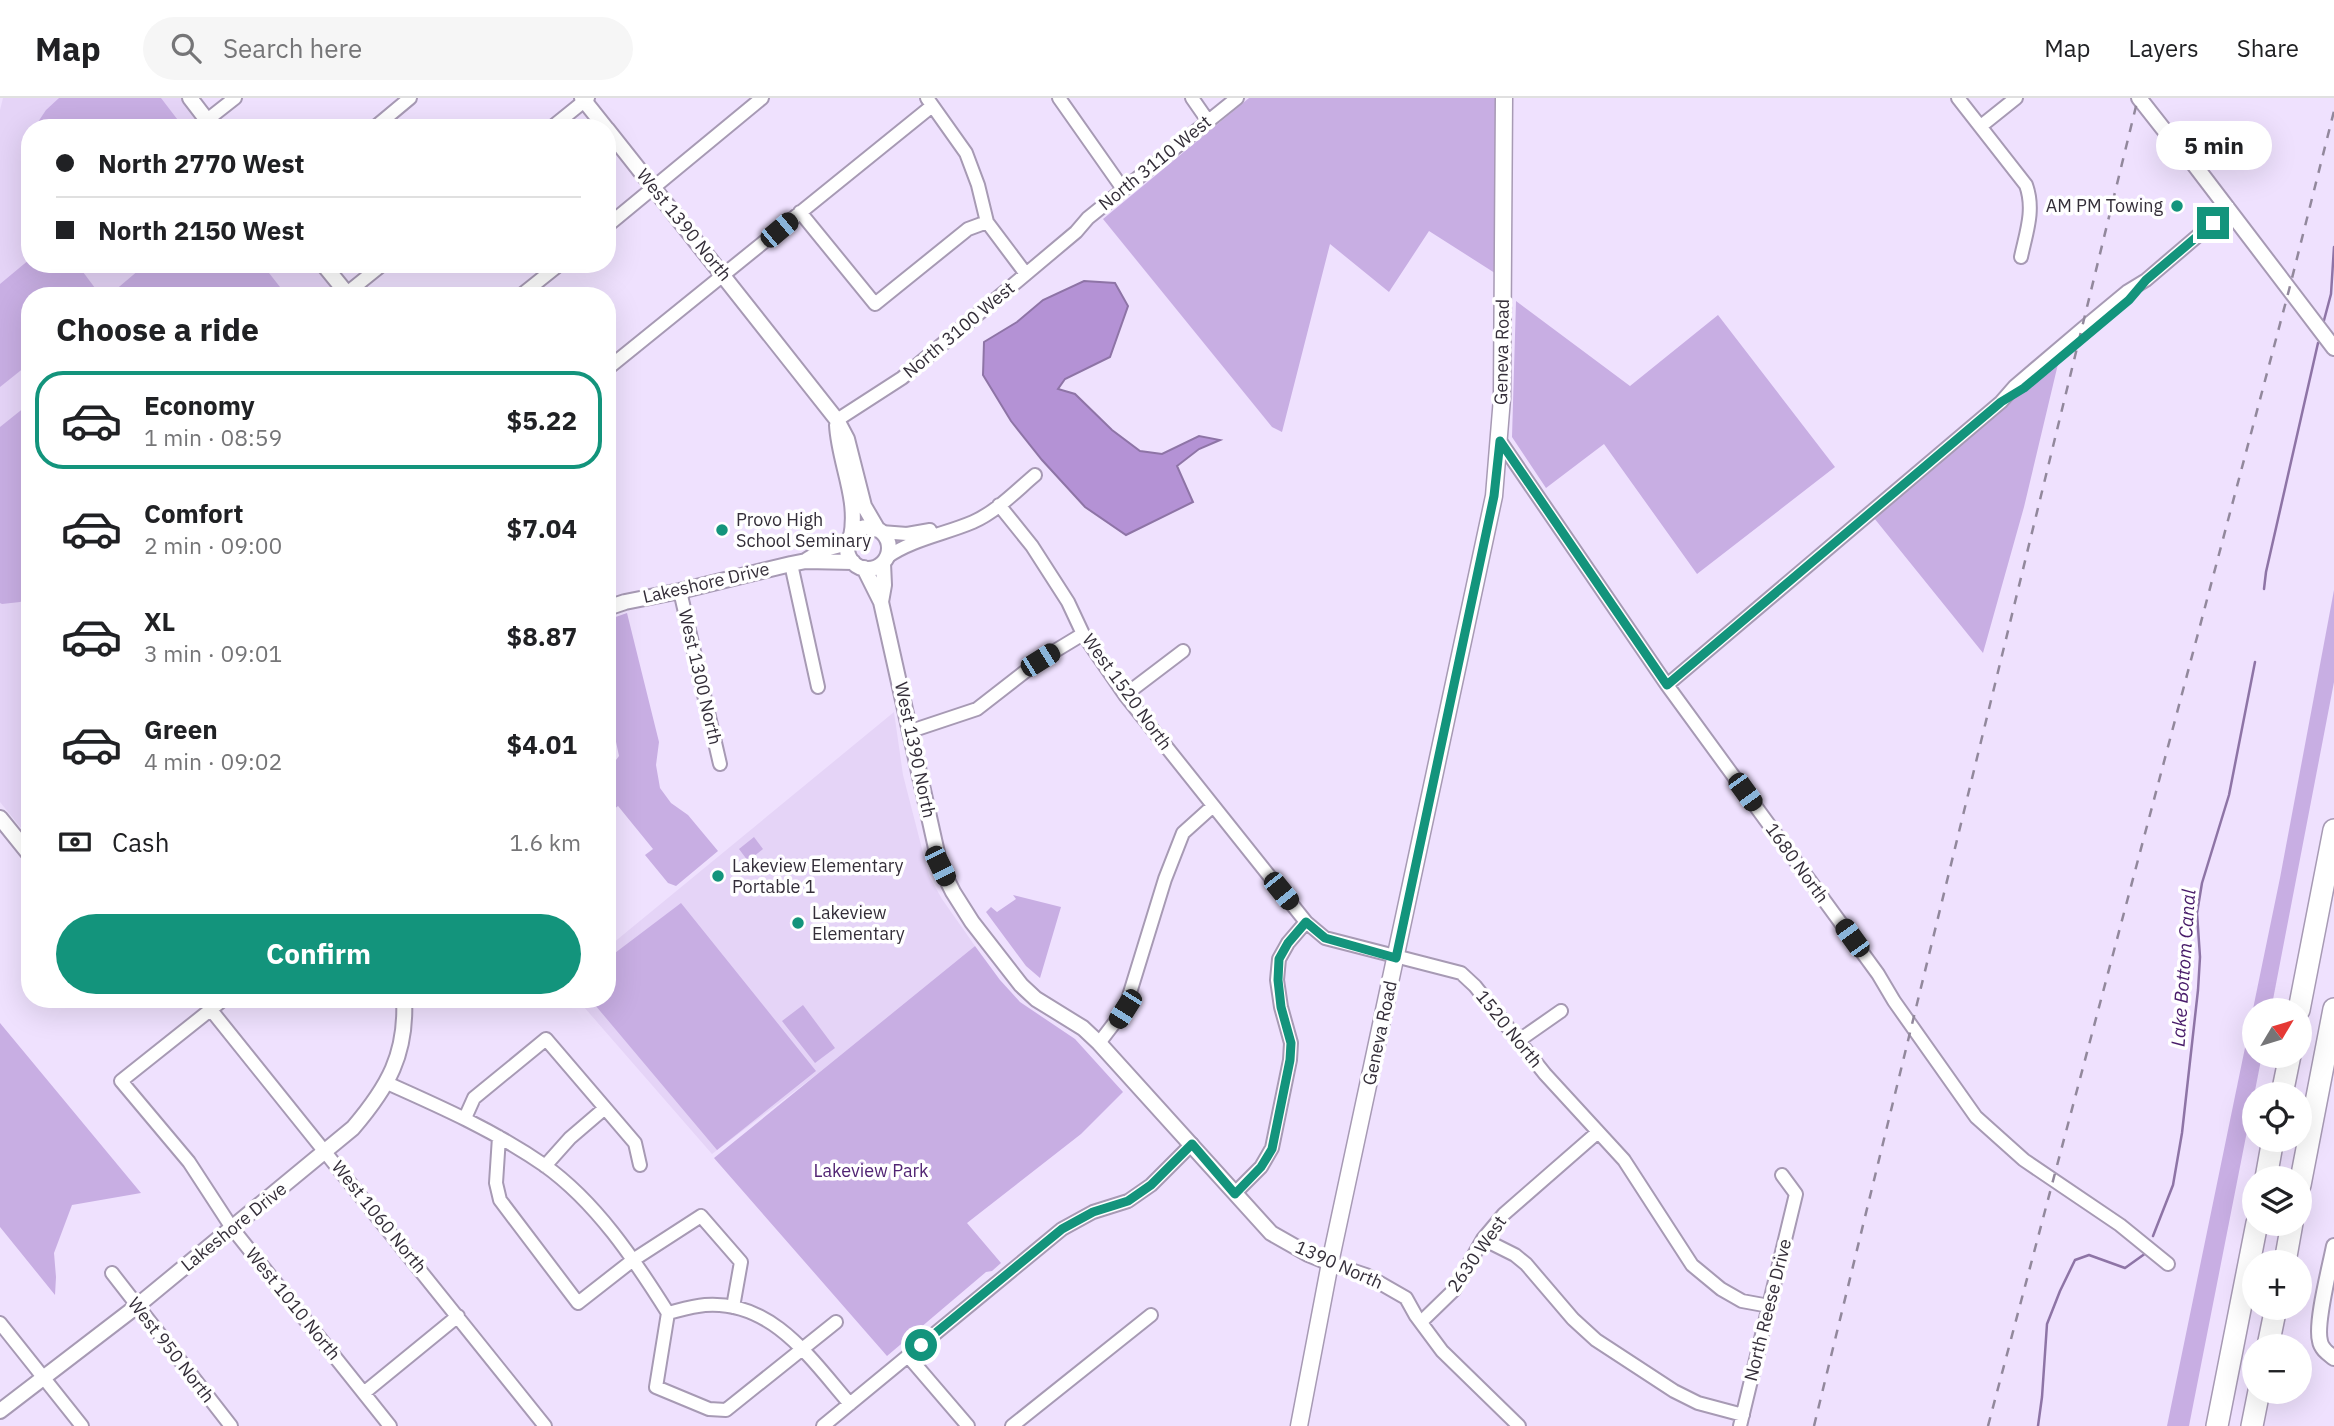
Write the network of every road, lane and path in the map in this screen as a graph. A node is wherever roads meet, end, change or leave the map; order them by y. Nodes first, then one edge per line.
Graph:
1 (190, 98) edge
2 (235, 98) edge
3 (410, 98) edge
4 (762, 98) edge
5 (1059, 98) edge
6 (1192, 98) edge
7 (1237, 98) edge
8 (1504, 98) edge
9 (1958, 98) edge
10 (2016, 98) edge
11 (2139, 98) edge
12 (2149, 98) edge
13 (585, 99) edge
14 (930, 102) edge
15 (206, 119) edge
16 (215, 119) edge
17 (385, 119) edge
18 (562, 119) edge
19 (600, 119) edge
20 (1208, 121) junction
21 (1981, 126) junction
22 (616, 139) edge
23 (2190, 159) junction
24 (654, 187) junction
25 (1123, 189) junction
26 (2228, 210) junction
27 (800, 212) junction
28 (616, 219) edge
29 (987, 222) junction
30 (1076, 232) joint
31 (2021, 257) dead end
32 (330, 273) edge
33 (373, 273) edge
34 (549, 273) edge
35 (1026, 274) junction
36 (724, 275) junction
37 (342, 287) edge
38 (357, 287) edge
39 (531, 287) edge
40 (2334, 348) edge
41 (616, 362) edge
42 (837, 420) junction
43 (1500, 441) junction
44 (1035, 475) dead end
45 (999, 505) junction
46 (947, 530) junction
47 (880, 531) junction
48 (849, 540) junction
49 (885, 560) junction
50 (798, 562) junction
51 (859, 565) junction
52 (680, 591) junction
53 (881, 602) junction
54 (616, 604) edge
55 (1083, 634) junction
56 (1182, 651) dead end
57 (1667, 685) junction
58 (818, 687) dead end
59 (1125, 695) junction
60 (911, 731) junction
61 (720, 764) dead end
62 (1213, 806) junction
63 (0, 818) edge
64 (2334, 830) edge
65 (21, 844) edge
66 (1306, 922) junction
67 (1396, 958) junction
68 (2300, 998) edge
69 (213, 1008) edge
70 (404, 1008) edge
71 (2334, 1009) edge
72 (211, 1010) junction
73 (1561, 1011) dead end
74 (1518, 1041) junction
75 (1100, 1044) junction
76 (387, 1083) junction
77 (605, 1108) junction
78 (465, 1118) junction
79 (1598, 1132) junction
80 (499, 1137) junction
81 (1192, 1144) junction
82 (326, 1152) junction
83 (640, 1165) dead end
84 (545, 1166) junction
85 (2304, 1166) edge
86 (1782, 1175) dead end
87 (1235, 1194) junction
88 (232, 1228) junction
89 (2254, 1236) edge
90 (1483, 1239) junction
91 (2334, 1247) edge
92 (633, 1260) junction
93 (1330, 1263) junction
94 (2168, 1264) dead end
95 (112, 1273) dead end
96 (136, 1306) junction
97 (1769, 1306) junction
98 (733, 1307) junction
99 (668, 1313) junction
100 (1151, 1315) dead end
101 (458, 1316) junction
102 (836, 1322) dead end
103 (1421, 1322) junction
104 (0, 1323) edge
105 (803, 1350) junction
106 (908, 1356) junction
107 (2334, 1358) edge
108 (44, 1378) junction
109 (365, 1392) junction
110 (850, 1404) junction
111 (2256, 1404) edge
112 (0, 1411) edge
113 (1741, 1421) edge
114 (82, 1426) edge
115 (231, 1426) edge
116 (390, 1426) edge
117 (545, 1426) edge
118 (823, 1426) edge
119 (968, 1426) edge
120 (1012, 1426) edge
121 (1300, 1426) edge
122 (1519, 1426) edge
123 (2217, 1426) edge
124 (2252, 1426) edge

1 - 15 street
2 - 16 street
3 - 17 street
4 - 24 street
5 - 25 street
6 - 20 street
7 - 20 street, North 3110 West
8 - 43 main road, Geneva Road
9 - 21 street
10 - 21 street
11 - 23 street
12 - 23 street
13 - 18 street
13 - 19 street, West 1390 North
14 - 27 street
14 - 29 street
20 - 25 street, North 3110 West
21 - 31 street
22 - 24 street, West 1390 North
23 - 26 street
24 - 28 street
24 - 36 street, West 1390 North
25 - 30 street, North 3110 West
26 - 40 street
26 - 57 street
27 - 29 street
27 - 36 street
29 - 35 street
30 - 35 street, North 3100 West
32 - 37 street
33 - 38 street
34 - 39 street
35 - 42 street, North 3100 West
36 - 41 street
36 - 42 street, West 1390 North
42 - 47 street, West 1390 North
42 - 48 street
43 - 57 street, 1680 North
43 - 67 main road, Geneva Road
44 - 45 street
45 - 46 street
45 - 55 street, West 1520 North
46 - 47 street
46 - 49 street
47 - 48 street
47 - 49 street
48 - 50 street, Lakeshore Drive
48 - 51 street
49 - 51 street
49 - 53 street, West 1390 North
50 - 51 street, Lakeshore Drive
50 - 52 street, Lakeshore Drive
50 - 58 street
51 - 53 street, West 1390 North
52 - 54 street, Lakeshore Drive
52 - 61 street, West 1300 North
53 - 60 street, West 1390 North
55 - 59 street, West 1520 North
55 - 60 street
56 - 59 street
57 - 94 street, 1680 North
59 - 62 street, West 1520 North
60 - 75 street, West 1390 North
62 - 66 street, 1520 North
62 - 75 street
63 - 65 street
64 - 68 highway
66 - 67 street, 1520 North
66 - 87 street
67 - 74 street, 1520 North
67 - 93 main road, Geneva Road
69 - 72 street
70 - 76 street, Lakeshore Drive
71 - 85 highway
72 - 82 street, West 1060 North
72 - 88 street, West 1010 North
73 - 74 street
74 - 79 street, 1520 North
75 - 81 street, 1390 North
76 - 78 street
76 - 82 street, Lakeshore Drive
77 - 78 street
77 - 83 street
77 - 84 street
78 - 80 street
79 - 90 street, 2630 West
79 - 97 street, 1520 North
80 - 84 street
80 - 92 street
81 - 87 street, 1390 North
81 - 106 street
82 - 88 street, Lakeshore Drive
82 - 101 street, West 1060 North
84 - 92 street
86 - 97 street, North Reese Drive
87 - 93 street, 1390 North
88 - 96 street, Lakeshore Drive
88 - 109 street, West 1010 North
89 - 123 highway
90 - 103 street, 2630 West
90 - 113 street
91 - 107 street
92 - 98 street
92 - 99 street
93 - 103 street, 1390 North
93 - 121 main road, Geneva Road
95 - 96 street, West 950 North
96 - 108 street, Lakeshore Drive
96 - 115 street, West 950 North
97 - 113 street, North Reese Drive
98 - 99 street
98 - 105 street
99 - 105 street
100 - 120 street
101 - 109 street
101 - 117 street, West 1060 North
102 - 105 street
103 - 122 street, 1390 North
104 - 108 street
105 - 110 street
106 - 110 street
106 - 119 street
108 - 112 street, Lakeshore Drive
108 - 114 street
109 - 116 street, West 1010 North
110 - 118 street
111 - 124 highway

